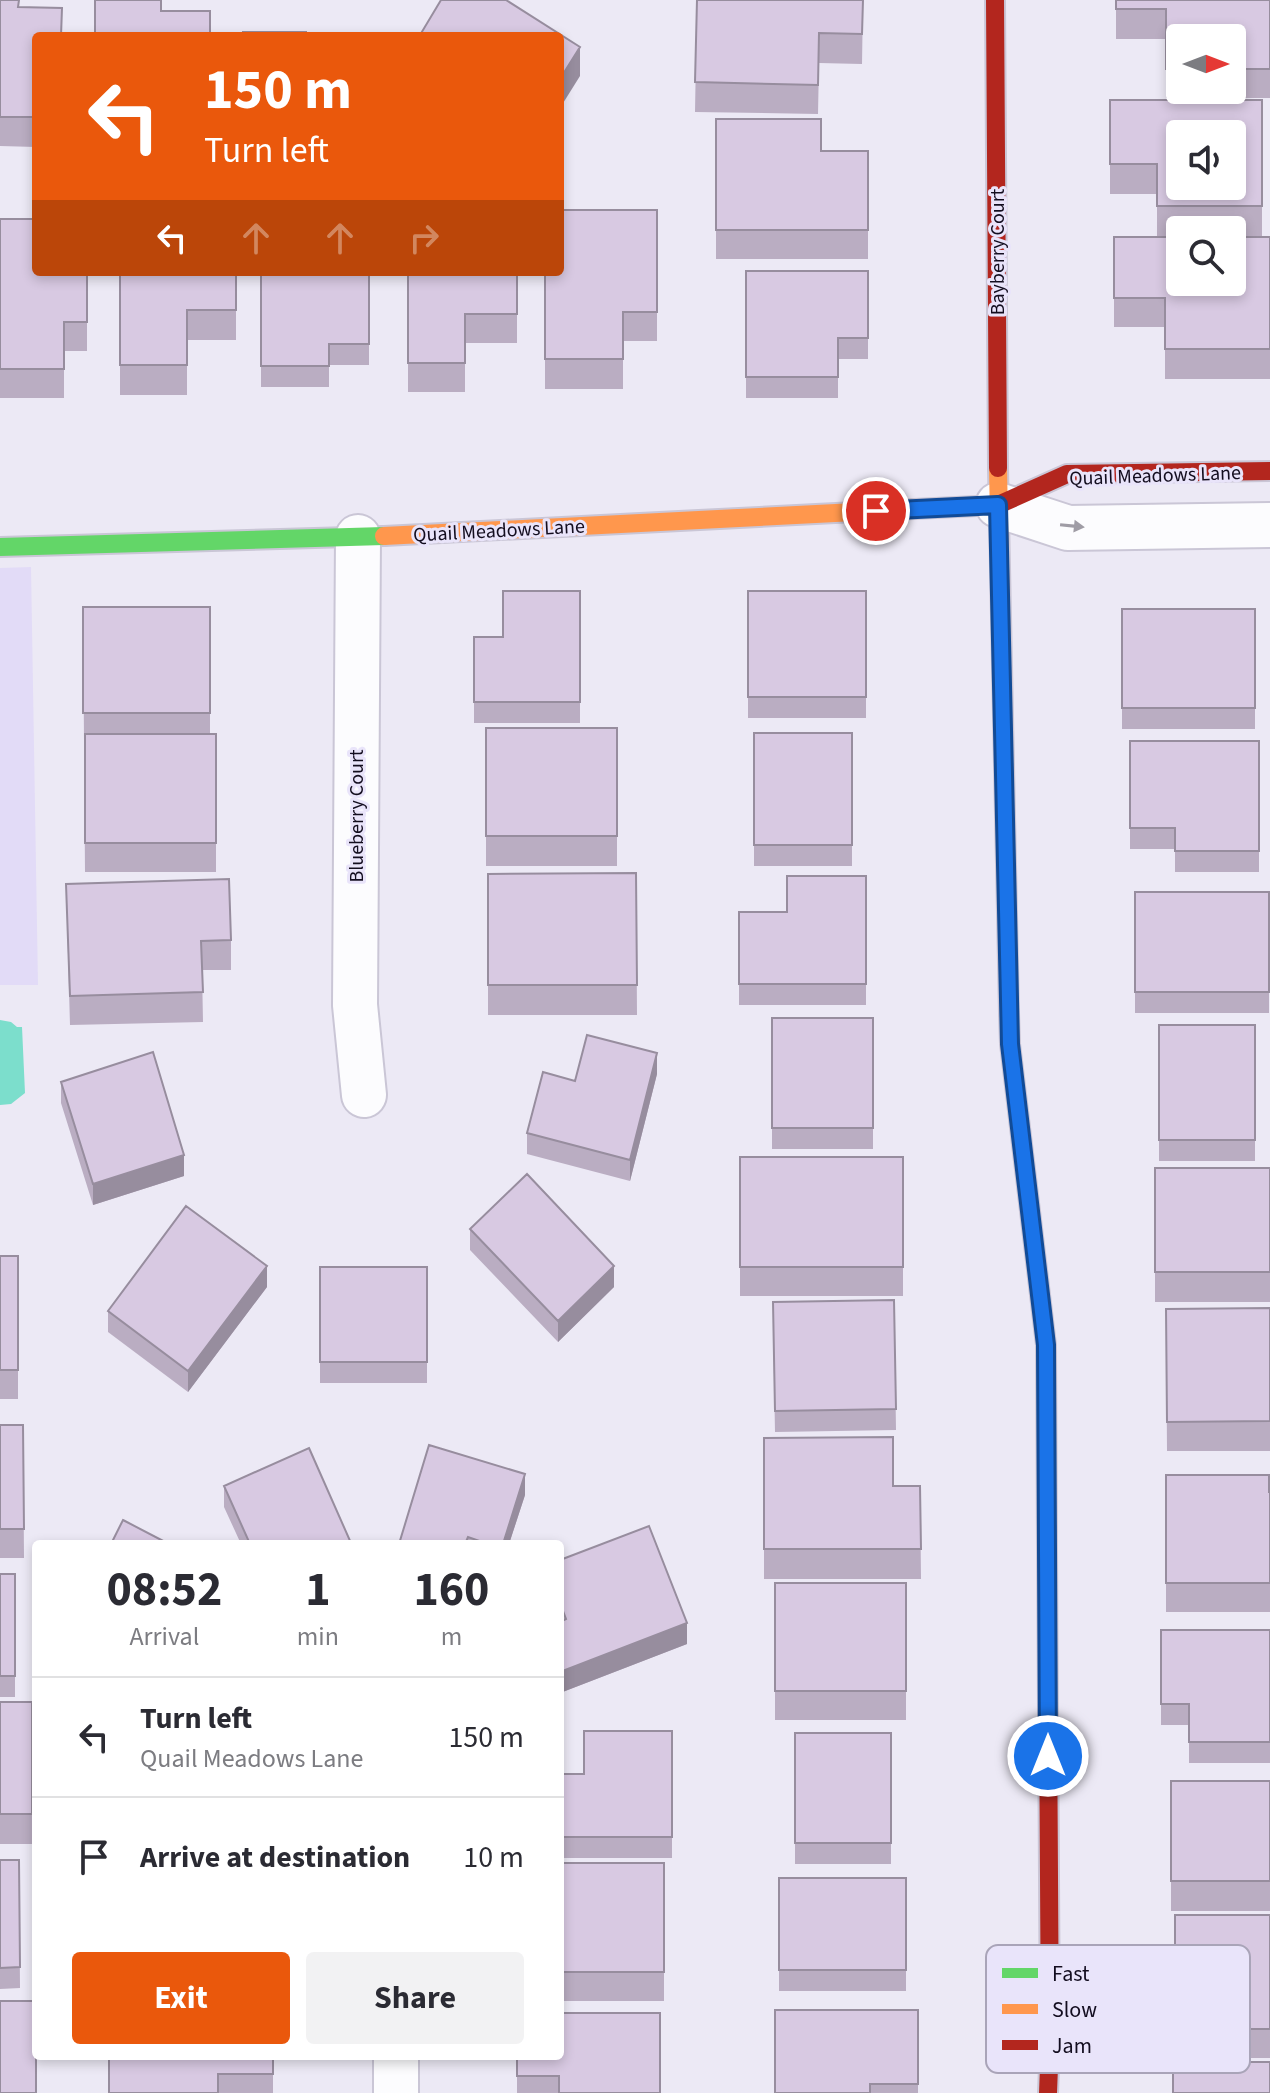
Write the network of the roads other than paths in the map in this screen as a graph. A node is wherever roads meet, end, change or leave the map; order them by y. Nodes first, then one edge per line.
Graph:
1 (995, 0) edge
2 (1270, 471) edge
3 (998, 505) junction
4 (1270, 525) edge
5 (358, 537) junction
6 (0, 547) edge
7 (364, 1095) dead end
8 (1050, 1945) edge
9 (396, 2060) edge
10 (1049, 2073) edge
11 (396, 2093) edge
12 (1048, 2093) edge

1 - 3 street, Bayberry Court
2 - 3 street, Quail Meadows Lane
3 -> 4 street, Quail Meadows Lane
3 - 5 street, Quail Meadows Lane
3 - 8 street, Bayberry Court
5 - 6 street, Quail Meadows Lane
5 - 7 street, Blueberry Court
9 - 11 street
10 - 12 street, Bayberry Court

